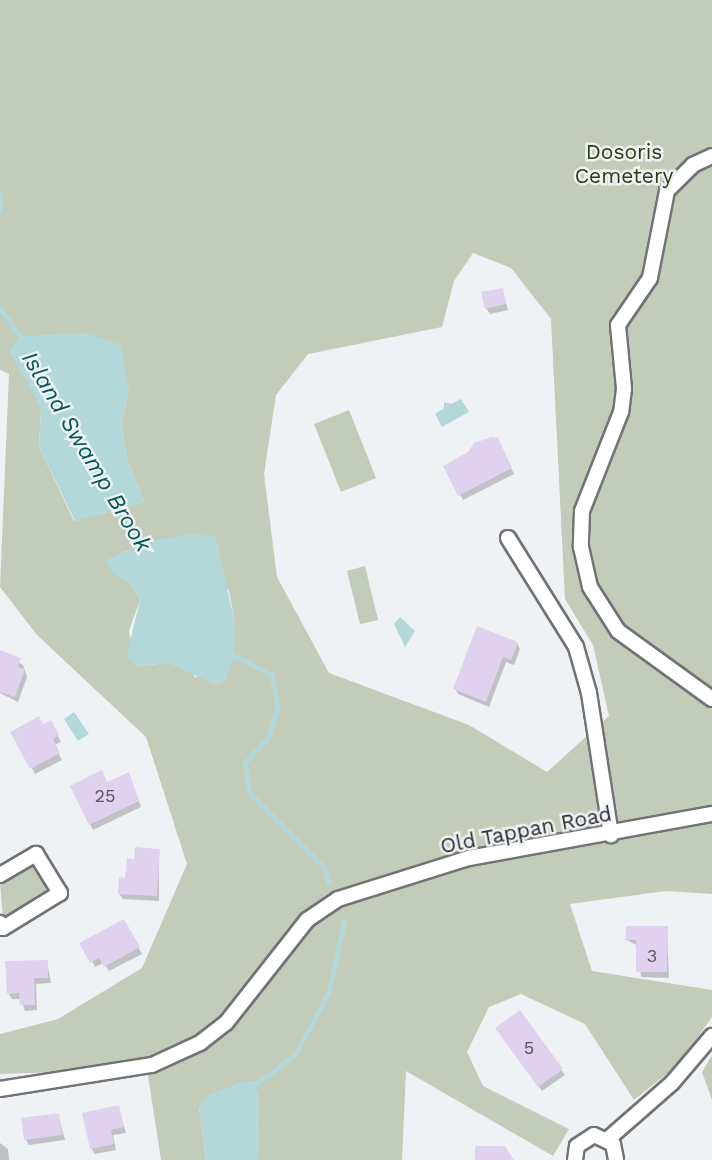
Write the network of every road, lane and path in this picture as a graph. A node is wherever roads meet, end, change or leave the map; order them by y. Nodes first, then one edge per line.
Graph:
1 (712, 156) edge
2 (508, 538) dead end
3 (712, 699) edge
4 (712, 814) edge
5 (611, 835) junction
6 (3, 868) edge
7 (0, 923) edge
8 (712, 1036) edge
9 (0, 1089) edge
10 (608, 1139) junction
11 (575, 1160) edge
12 (617, 1160) edge

1 - 3 street
2 - 5 street
4 - 5 street, Old Tappan Road
5 - 9 street, Old Tappan Road
6 - 7 street
8 - 10 street
10 - 11 street
10 - 12 street

